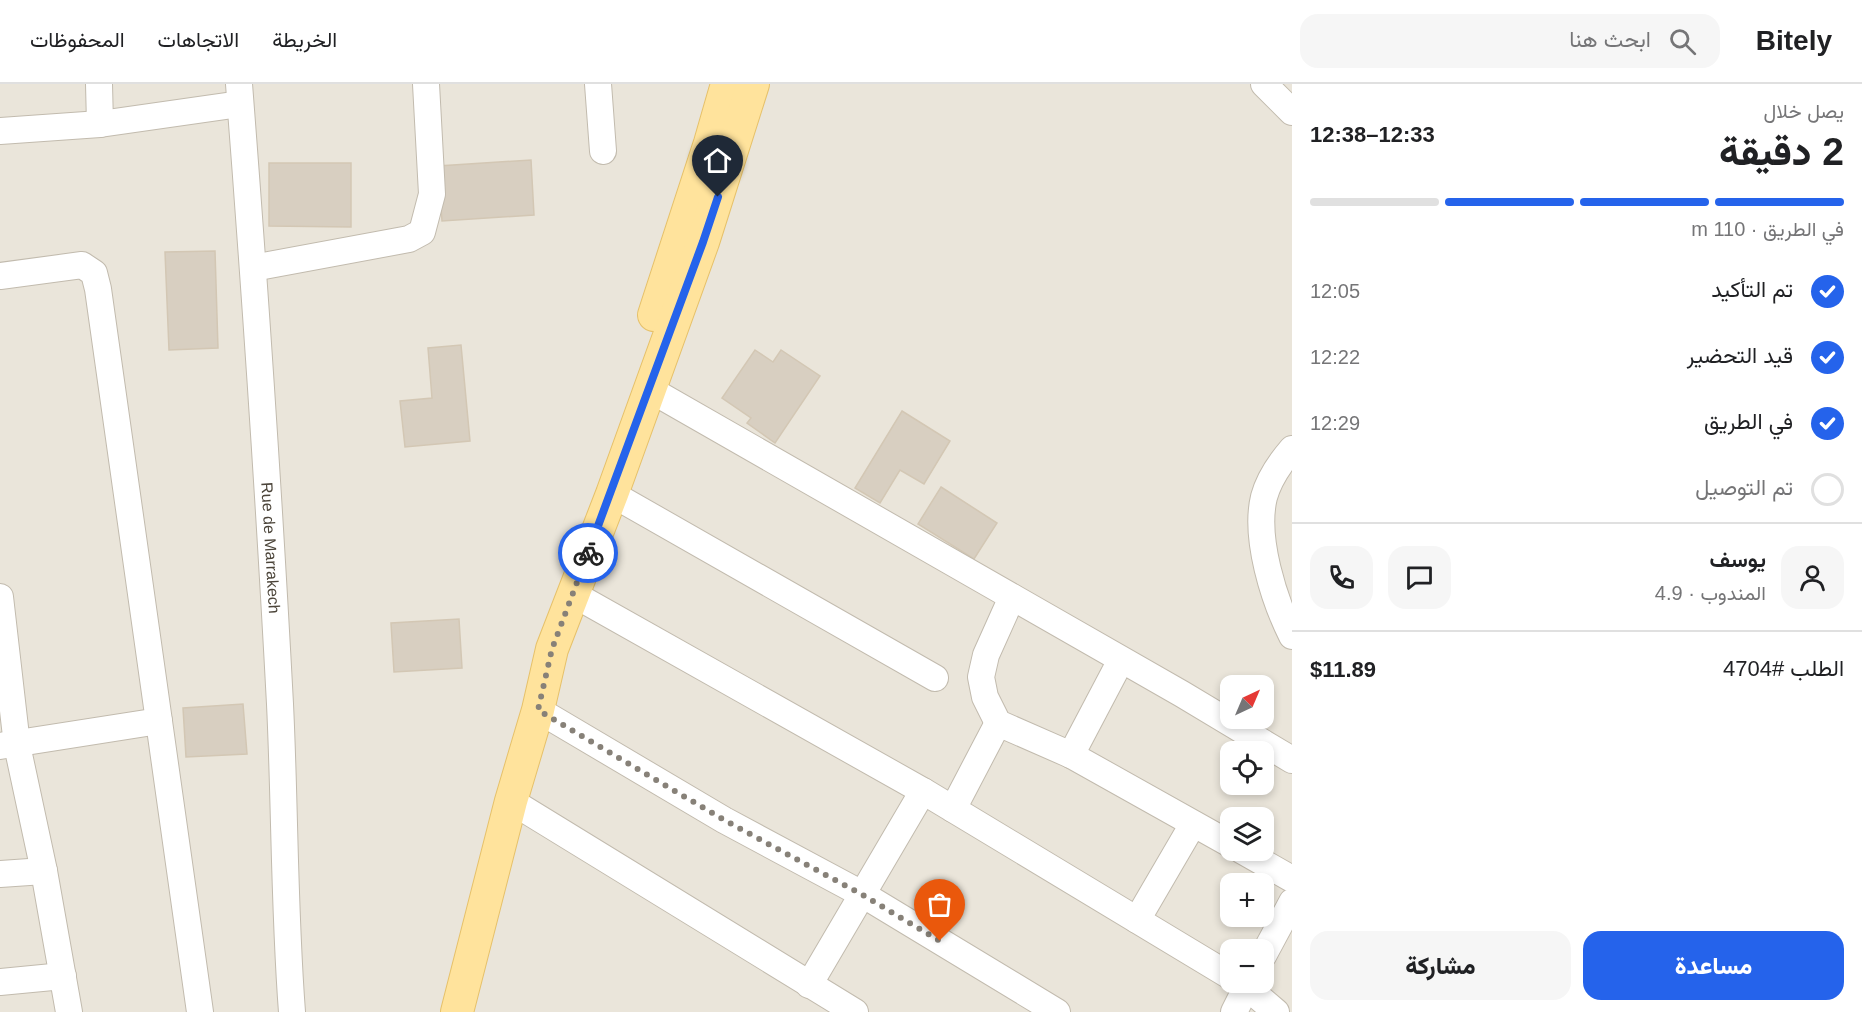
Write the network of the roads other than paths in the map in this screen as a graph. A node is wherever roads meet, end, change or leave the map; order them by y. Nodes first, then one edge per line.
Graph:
1 (99, 84) edge
2 (426, 84) edge
3 (598, 84) edge
4 (727, 84) edge
5 (753, 84) edge
6 (1269, 86) edge
7 (239, 94) edge
8 (1292, 112) edge
9 (100, 124) junction
10 (0, 131) edge
11 (603, 152) dead end
12 (253, 268) junction
13 (0, 276) edge
14 (649, 388) junction
15 (1292, 449) edge
16 (612, 494) junction
17 (573, 594) junction
18 (0, 597) edge
19 (1012, 597) junction
20 (1292, 636) edge
21 (1121, 660) junction
22 (935, 678) dead end
23 (538, 710) junction
24 (159, 721) junction
25 (998, 723) junction
26 (9, 745) edge
27 (1071, 755) junction
28 (1292, 760) edge
29 (923, 791) junction
30 (511, 801) junction
31 (953, 809) junction
32 (1193, 824) junction
33 (1220, 839) edge
34 (1260, 861) edge
35 (44, 871) junction
36 (0, 874) edge
37 (1292, 879) edge
38 (861, 894) junction
39 (1289, 914) edge
40 (1137, 920) junction
41 (1274, 939) edge
42 (1220, 969) edge
43 (63, 976) junction
44 (0, 982) edge
45 (809, 985) junction
46 (1239, 993) edge
47 (1254, 993) edge
48 (69, 1012) edge
49 (200, 1012) edge
50 (292, 1012) edge
51 (434, 1012) edge
52 (457, 1012) edge
53 (855, 1012) edge
54 (1057, 1012) edge
55 (1234, 1012) edge
56 (1276, 1012) edge

1 - 9 street
2 - 12 street
3 - 11 street
4 - 51 main road
5 - 14 main road
6 - 8 street
7 - 9 street
7 - 12 street, Rue de Marrakech
9 - 10 street
12 - 50 street, Rue de Marrakech
13 - 24 street
14 - 16 main road
14 - 19 street
15 - 20 street
16 - 17 main road
16 - 22 street
17 - 23 main road
17 - 29 street
18 - 26 street
19 - 21 street
19 - 25 street
21 - 27 street
21 - 28 street
23 - 30 main road
23 - 38 street
24 - 26 street
24 - 49 street
25 - 27 street
25 - 31 street
26 - 35 street
27 - 32 street
29 - 31 street
29 - 38 street
30 - 45 street
30 - 52 main road
31 - 40 street
32 - 33 street
32 - 40 street
34 - 37 street
35 - 36 street
35 - 43 street
38 - 45 street
38 - 54 street
39 - 41 street
40 - 42 street
43 - 44 street
43 - 48 street
45 - 53 street
46 - 55 street
47 - 56 street

